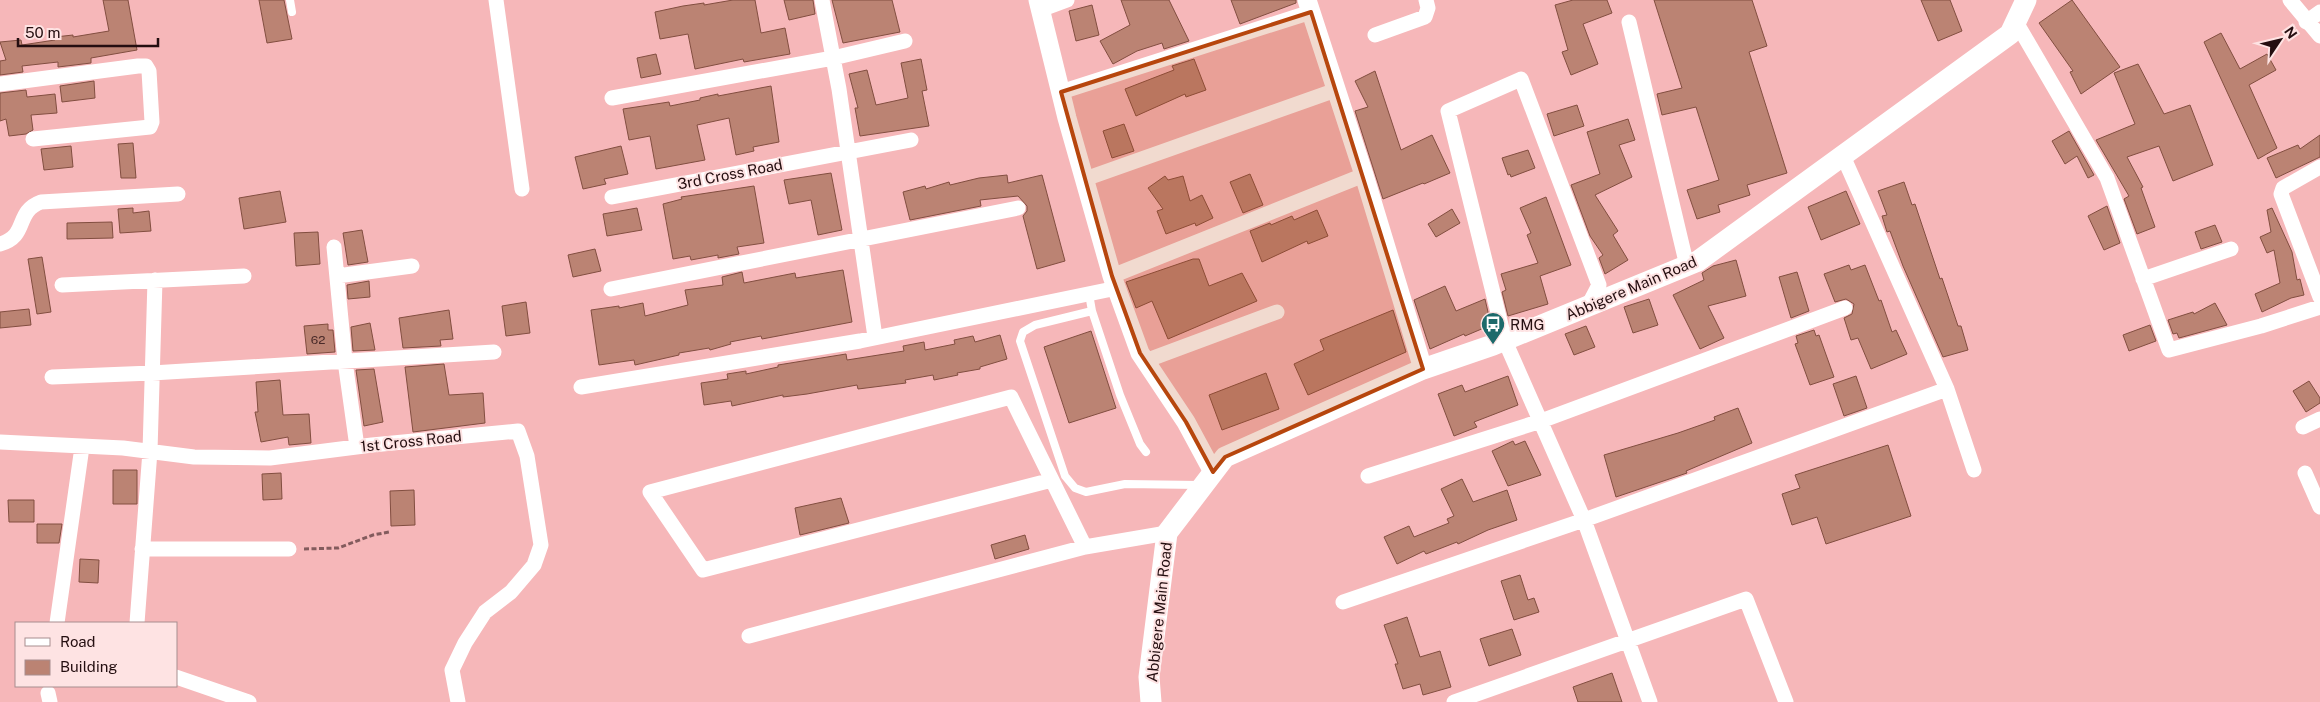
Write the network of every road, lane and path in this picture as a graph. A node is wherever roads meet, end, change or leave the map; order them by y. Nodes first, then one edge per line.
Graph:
1 (290, 0) edge
2 (496, 0) edge
3 (822, 0) edge
4 (1067, 0) edge
5 (1426, 0) edge
6 (2026, 0) edge
7 (2290, 0) edge
8 (1039, 5) edge
9 (1309, 6) edge
10 (292, 12) dead end
11 (2320, 12) edge
12 (1629, 22) dead end
13 (2016, 22) junction
14 (2306, 22) junction
15 (1375, 35) dead end
16 (2320, 36) edge
17 (905, 41) dead end
18 (833, 58) junction
19 (0, 84) edge
20 (1336, 90) junction
21 (1061, 92) junction
22 (612, 98) dead end
23 (33, 139) dead end
24 (911, 140) dead end
25 (848, 152) junction
26 (1842, 156) junction
27 (2320, 167) edge
28 (1364, 175) junction
29 (1085, 179) junction
30 (522, 189) dead end
31 (178, 194) dead end
32 (612, 198) dead end
33 (1018, 208) dead end
34 (861, 240) junction
35 (0, 244) edge
36 (334, 247) dead end
37 (2231, 249) dead end
38 (412, 266) dead end
39 (1686, 266) junction
40 (244, 276) dead end
41 (337, 276) junction
42 (2143, 279) junction
43 (155, 280) junction
44 (1115, 282) junction
45 (62, 285) dead end
46 (611, 289) dead end
47 (1089, 294) junction
48 (2320, 298) edge
49 (1588, 306) junction
50 (2320, 307) edge
51 (1845, 308) dead end
52 (1092, 311) junction
53 (1277, 312) dead end
54 (874, 337) junction
55 (1505, 341) junction
56 (494, 352) dead end
57 (345, 361) junction
58 (1145, 361) junction
59 (1423, 369) junction
60 (152, 373) junction
61 (52, 377) dead end
62 (581, 387) dead end
63 (1947, 389) junction
64 (2320, 419) edge
65 (1541, 420) junction
66 (2303, 427) dead end
67 (0, 442) edge
68 (82, 447) junction
69 (356, 447) junction
70 (150, 451) junction
71 (1146, 452) dead end
72 (1974, 470) dead end
73 (2305, 473) dead end
74 (1368, 476) dead end
75 (1208, 479) junction
76 (1052, 480) junction
77 (2320, 507) edge
78 (1584, 520) junction
79 (389, 532) dead end
80 (1167, 533) junction
81 (1085, 547) junction
82 (142, 549) junction
83 (289, 549) joint
84 (1342, 602) dead end
85 (57, 622) edge
86 (137, 622) edge
87 (749, 636) dead end
88 (1626, 641) junction
89 (178, 678) edge
90 (249, 702) edge
91 (458, 702) edge
92 (1151, 702) edge
93 (1454, 702) edge
94 (1650, 702) edge
95 (1786, 702) edge

1 - 10 lane
2 - 30 street
3 - 18 street
4 - 8 street
5 - 15 street
6 - 13 main road, Abbigere Main Road
7 - 14 street
8 - 21 street
9 - 20 street
9 - 21 street
11 - 14 street
12 - 39 street
13 - 26 main road, Abbigere Main Road
13 - 42 street
14 - 16 street
17 - 18 street
18 - 22 street
18 - 25 street
19 - 23 street
20 - 28 street
20 - 29 street
21 - 29 street
24 - 25 street, 3rd Cross Road
25 - 32 street, 3rd Cross Road
25 - 34 street
26 - 39 main road, Abbigere Main Road
26 - 63 street
27 - 48 street
28 - 44 street
28 - 59 street
29 - 44 street
31 - 35 street
33 - 34 street
34 - 46 street
34 - 54 street
36 - 41 street
37 - 42 street
38 - 41 street
39 - 49 main road, Abbigere Main Road
40 - 43 street
41 - 57 street
42 - 50 street
43 - 45 street
43 - 60 street
44 - 47 street
44 - 58 street
47 - 52 lane
47 - 54 street
49 - 55 main road, Abbigere Main Road
49 - 55 street
51 - 65 street
52 - 71 lane
52 - 75 lane
53 - 58 street
54 - 62 street
55 - 59 main road, Abbigere Main Road
55 - 65 street
56 - 57 street
57 - 60 street
57 - 69 street
58 - 75 street
59 - 75 main road, Abbigere Main Road
60 - 61 street
60 - 70 street
63 - 72 street
63 - 78 street
64 - 66 street
65 - 74 street
65 - 78 street
67 - 68 street, 1st Cross Road
68 - 70 street, 1st Cross Road
68 - 85 street
69 - 70 street, 1st Cross Road
69 - 91 street, 1st Cross Road
70 - 82 street
73 - 77 street
75 - 80 main road, Abbigere Main Road
76 - 76 street
76 - 81 street
78 - 84 street
78 - 88 street
79 - 83 path
80 - 81 street
80 - 92 main road, Abbigere Main Road
81 - 87 street
82 - 83 street
82 - 86 street
88 - 93 street
88 - 94 street
88 - 95 street
89 - 90 street

